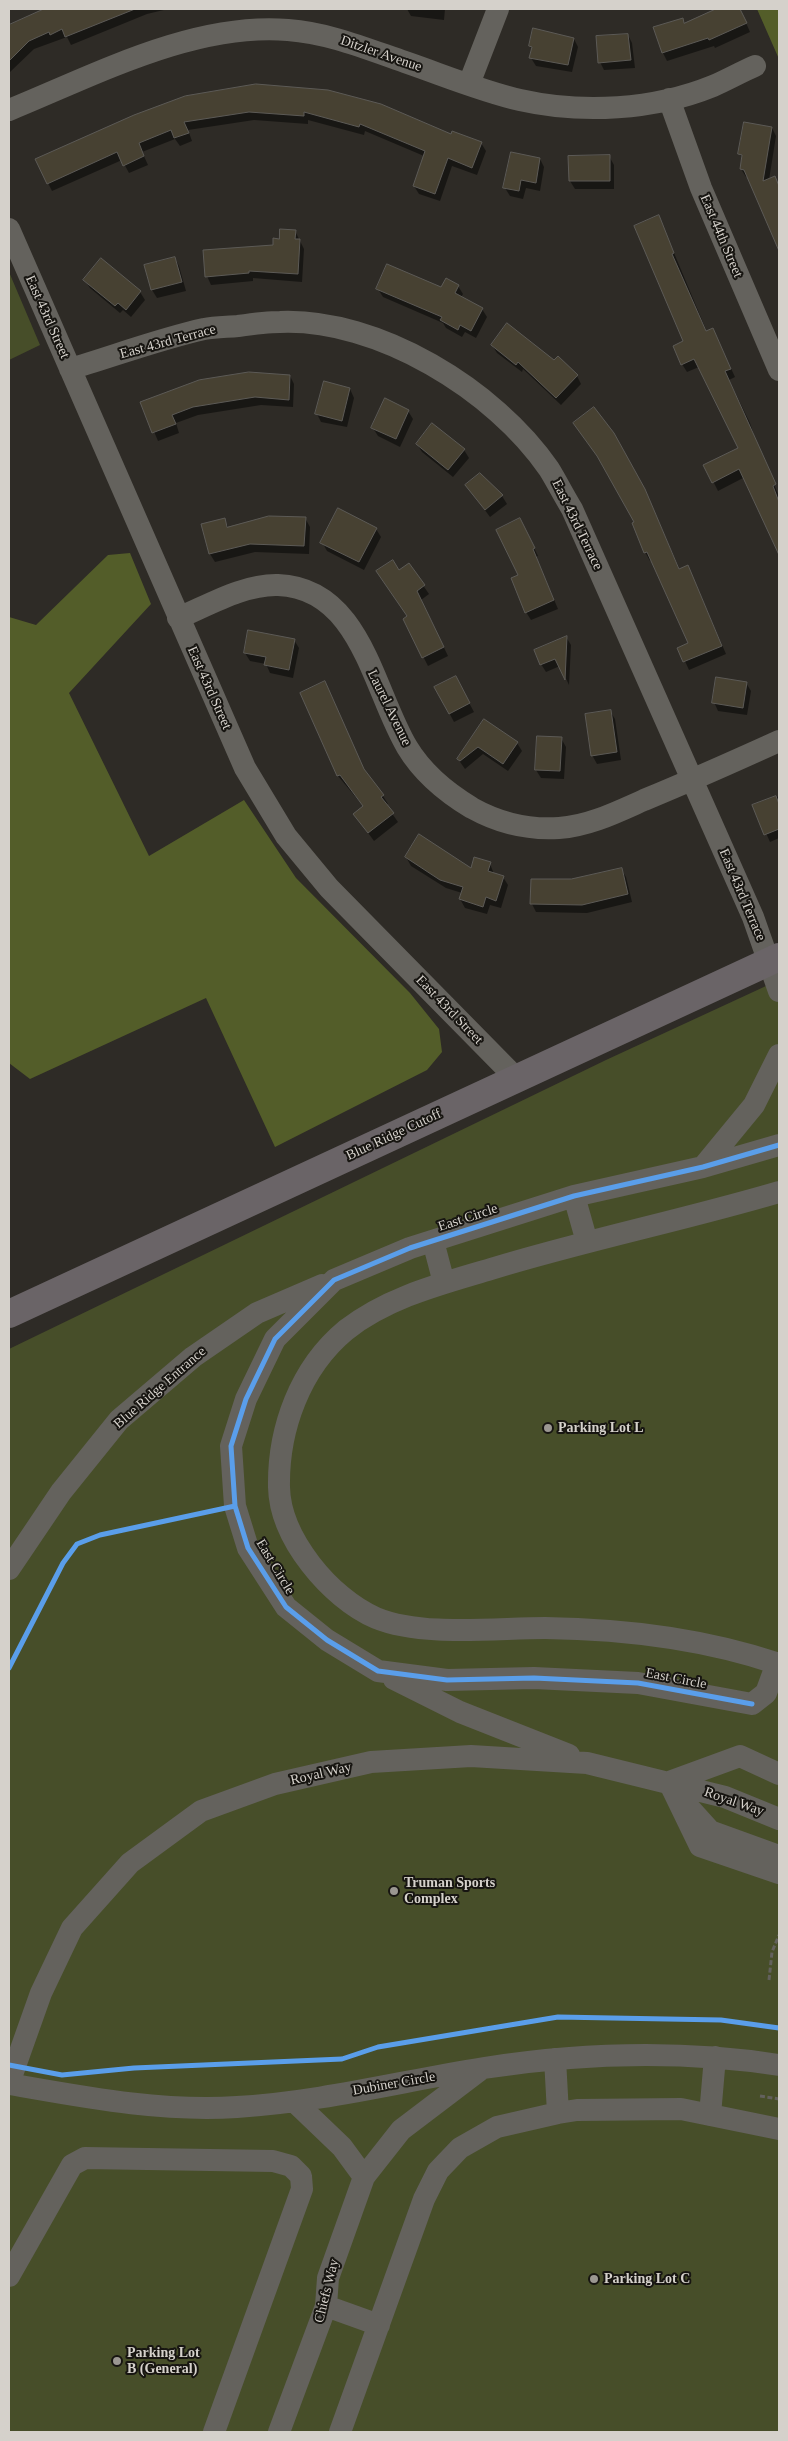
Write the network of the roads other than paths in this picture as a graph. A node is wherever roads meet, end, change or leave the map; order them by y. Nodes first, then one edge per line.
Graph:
1 (498, 9) edge
2 (755, 66) dead end
3 (469, 84) junction
4 (669, 99) junction
5 (9, 110) edge
6 (9, 229) edge
7 (70, 369) junction
8 (779, 370) edge
9 (178, 618) junction
10 (779, 741) edge
11 (693, 780) junction
12 (774, 959) edge
13 (779, 991) edge
14 (779, 1055) edge
15 (516, 1078) junction
16 (779, 1145) edge
17 (702, 1167) junction
18 (779, 1192) edge
19 (574, 1196) junction
20 (433, 1241) junction
21 (587, 1242) junction
22 (334, 1280) junction
23 (444, 1283) junction
24 (9, 1314) edge
25 (9, 1569) edge
26 (778, 1663) edge
27 (378, 1670) junction
28 (587, 1763) junction
29 (779, 1774) edge
30 (668, 1782) junction
31 (779, 1791) edge
32 (779, 1805) edge
33 (779, 1819) edge
34 (779, 1830) edge
35 (779, 1845) edge
36 (779, 1856) edge
37 (779, 1873) edge
38 (715, 2057) junction
39 (555, 2058) junction
40 (779, 2065) edge
41 (483, 2068) junction
42 (9, 2084) edge
43 (295, 2102) junction
44 (558, 2112) junction
45 (710, 2115) junction
46 (779, 2129) edge
47 (364, 2177) junction
48 (9, 2276) edge
49 (326, 2306) junction
50 (379, 2325) junction
51 (214, 2432) edge
52 (279, 2432) edge
53 (340, 2432) edge

1 - 3 street
2 - 4 street, Ditzler Avenue
3 - 4 street, Ditzler Avenue
3 - 5 street, Ditzler Avenue
4 - 8 street, East 44th Street
6 - 7 street, East 43rd Street
7 - 9 street, East 43rd Street
7 - 11 street, East 43rd Terrace
9 - 11 street, Laurel Avenue
9 - 15 street, East 43rd Street
10 - 11 street, Laurel Avenue
11 - 12 street, East 43rd Terrace
12 - 13 street
12 - 15 main road, Blue Ridge Cutoff
14 - 17 street
15 - 24 main road, Blue Ridge Cutoff
16 - 17 street, East Circle
17 - 19 street, East Circle
18 - 21 street
19 - 20 street, East Circle
19 - 21 street
20 - 22 street, East Circle
20 - 23 street
21 - 23 street
22 - 25 street, Blue Ridge Entrance
22 - 27 street, East Circle
23 - 26 street
26 - 27 street, East Circle
27 - 28 street, East Circle
28 - 30 street, Royal Way
28 - 42 street, Royal Way
29 - 30 street
30 - 31 street
30 - 32 street
30 - 33 street, Royal Way
30 - 34 street
30 - 35 street
30 - 36 street
30 - 37 street
38 - 39 street, Dubiner Circle
38 - 40 street, Dubiner Circle
38 - 45 street
39 - 41 street, Dubiner Circle
39 - 44 street
41 - 43 street, Dubiner Circle
41 - 47 street, Chiefs Way
42 - 43 street, Dubiner Circle
43 - 47 street
44 - 45 street
44 - 50 street
45 - 46 street
47 - 49 street, Chiefs Way
48 - 51 street
49 - 50 street
49 - 52 street, Chiefs Way
50 - 53 street

